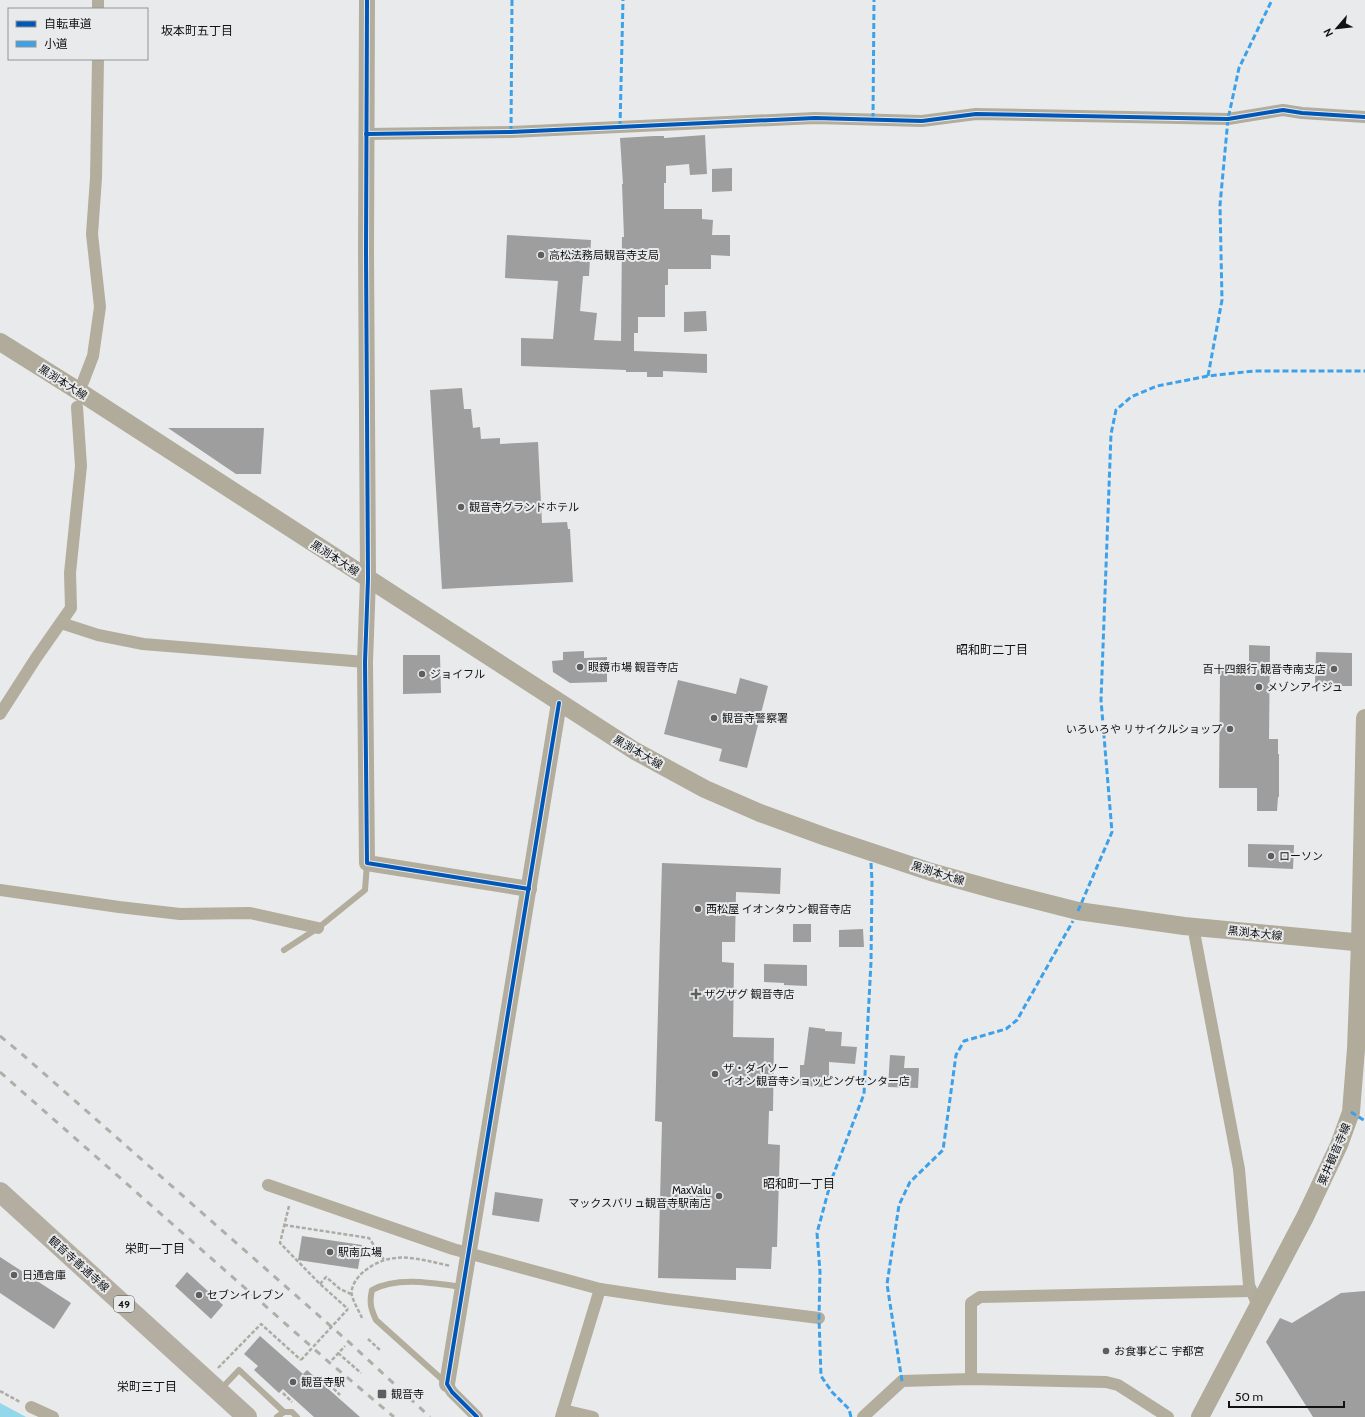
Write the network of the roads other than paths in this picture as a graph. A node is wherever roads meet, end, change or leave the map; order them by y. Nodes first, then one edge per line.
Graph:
1 (367, 0) edge
2 (98, 60) edge
3 (1365, 117) edge
4 (366, 134) junction
5 (0, 342) edge
6 (83, 382) dead end
7 (77, 407) dead end
8 (368, 579) junction
9 (61, 623) junction
10 (365, 662) junction
11 (559, 703) junction
12 (0, 714) edge
13 (1365, 718) edge
14 (367, 863) junction
15 (529, 889) junction
16 (0, 890) edge
17 (318, 928) junction
18 (1195, 937) dead end
19 (1363, 943) edge
20 (284, 950) dead end
21 (1358, 1108) edge
22 (268, 1185) dead end
23 (0, 1192) edge
24 (468, 1253) junction
25 (462, 1287) junction
26 (600, 1289) junction
27 (1254, 1298) junction
28 (819, 1318) dead end
29 (971, 1379) junction
30 (446, 1384) junction
31 (219, 1391) junction
32 (31, 1407) road end
33 (284, 1412) junction
34 (562, 1414) edge
35 (53, 1417) edge
36 (247, 1417) edge
37 (277, 1417) edge
38 (297, 1417) edge
39 (477, 1417) edge
40 (594, 1417) edge
41 (863, 1417) edge
42 (1168, 1417) edge
43 (1200, 1417) edge

1 - 4 street
2 - 6 street
3 - 4 street
4 - 8 street
5 - 8 main road, 黒渕本大線
7 - 9 street
8 - 10 street
8 - 11 main road, 黒渕本大線
9 - 10 street
9 - 12 street
10 - 14 street
11 - 15 street
11 - 19 main road, 黒渕本大線
13 - 19 main road, 粟井観音寺線
14 - 15 street
14 - 17 lane
15 - 24 street
16 - 17 street
17 - 20 lane
18 - 27 street
19 - 21 main road, 粟井観音寺線
21 - 27 main road, 粟井観音寺線
22 - 24 street
23 - 31 main road, 観音寺善通寺線 / 49
24 - 25 street
24 - 26 street
25 - 30 street
25 - 30 lane
26 - 28 street
26 - 34 street
27 - 29 street
27 - 43 main road, 粟井観音寺線
29 - 41 street
29 - 42 street
30 - 39 street
31 - 33 lane
31 - 36 main road, 観音寺善通寺線 / 49
32 - 35 street
33 - 37 lane
33 - 38 lane
34 - 40 street

